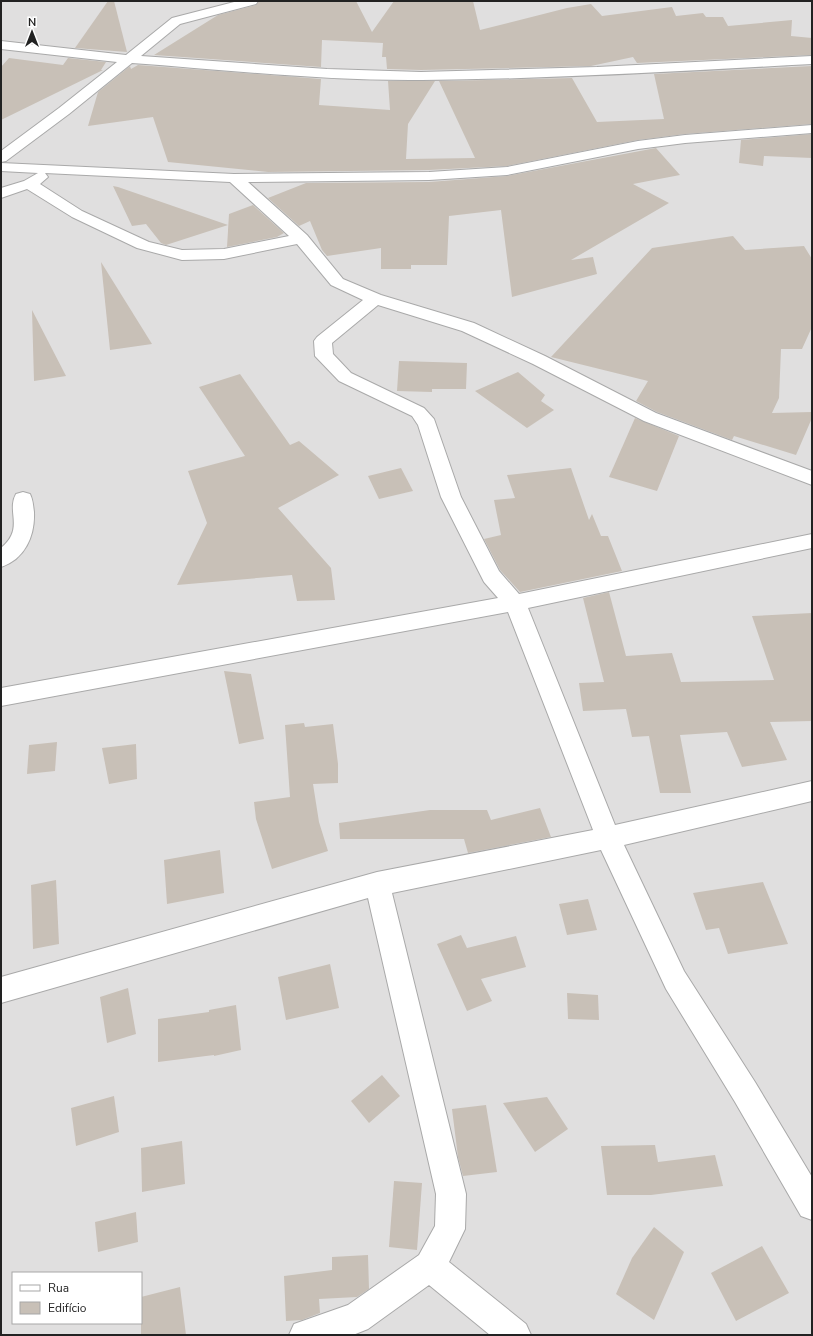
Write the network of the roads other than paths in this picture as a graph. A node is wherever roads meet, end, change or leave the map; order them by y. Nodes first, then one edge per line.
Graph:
1 (252, 1) edge
2 (1, 45) edge
3 (130, 59) junction
4 (812, 60) edge
5 (812, 129) edge
6 (1, 158) edge
7 (1, 167) edge
8 (54, 170) junction
9 (234, 178) junction
10 (29, 184) junction
11 (1, 192) edge
12 (301, 238) junction
13 (375, 299) junction
14 (812, 478) edge
15 (23, 499) dead end
16 (812, 541) edge
17 (1, 559) edge
18 (515, 603) junction
19 (1, 697) edge
20 (812, 792) edge
21 (608, 838) junction
22 (377, 884) junction
23 (1, 990) edge
24 (812, 1205) edge
25 (430, 1266) junction
26 (304, 1335) edge
27 (515, 1335) edge

1 - 3 street
2 - 3 street
3 - 4 street
3 - 6 street
5 - 9 street
7 - 8 street
8 - 9 street
8 - 10 street
9 - 12 street
10 - 11 street
10 - 12 street
12 - 13 street
13 - 14 street
13 - 18 street
15 - 17 street
16 - 18 street
18 - 19 street
18 - 21 street
20 - 21 street
21 - 22 street
21 - 24 street
22 - 23 street
22 - 25 street
25 - 26 street
25 - 27 street

